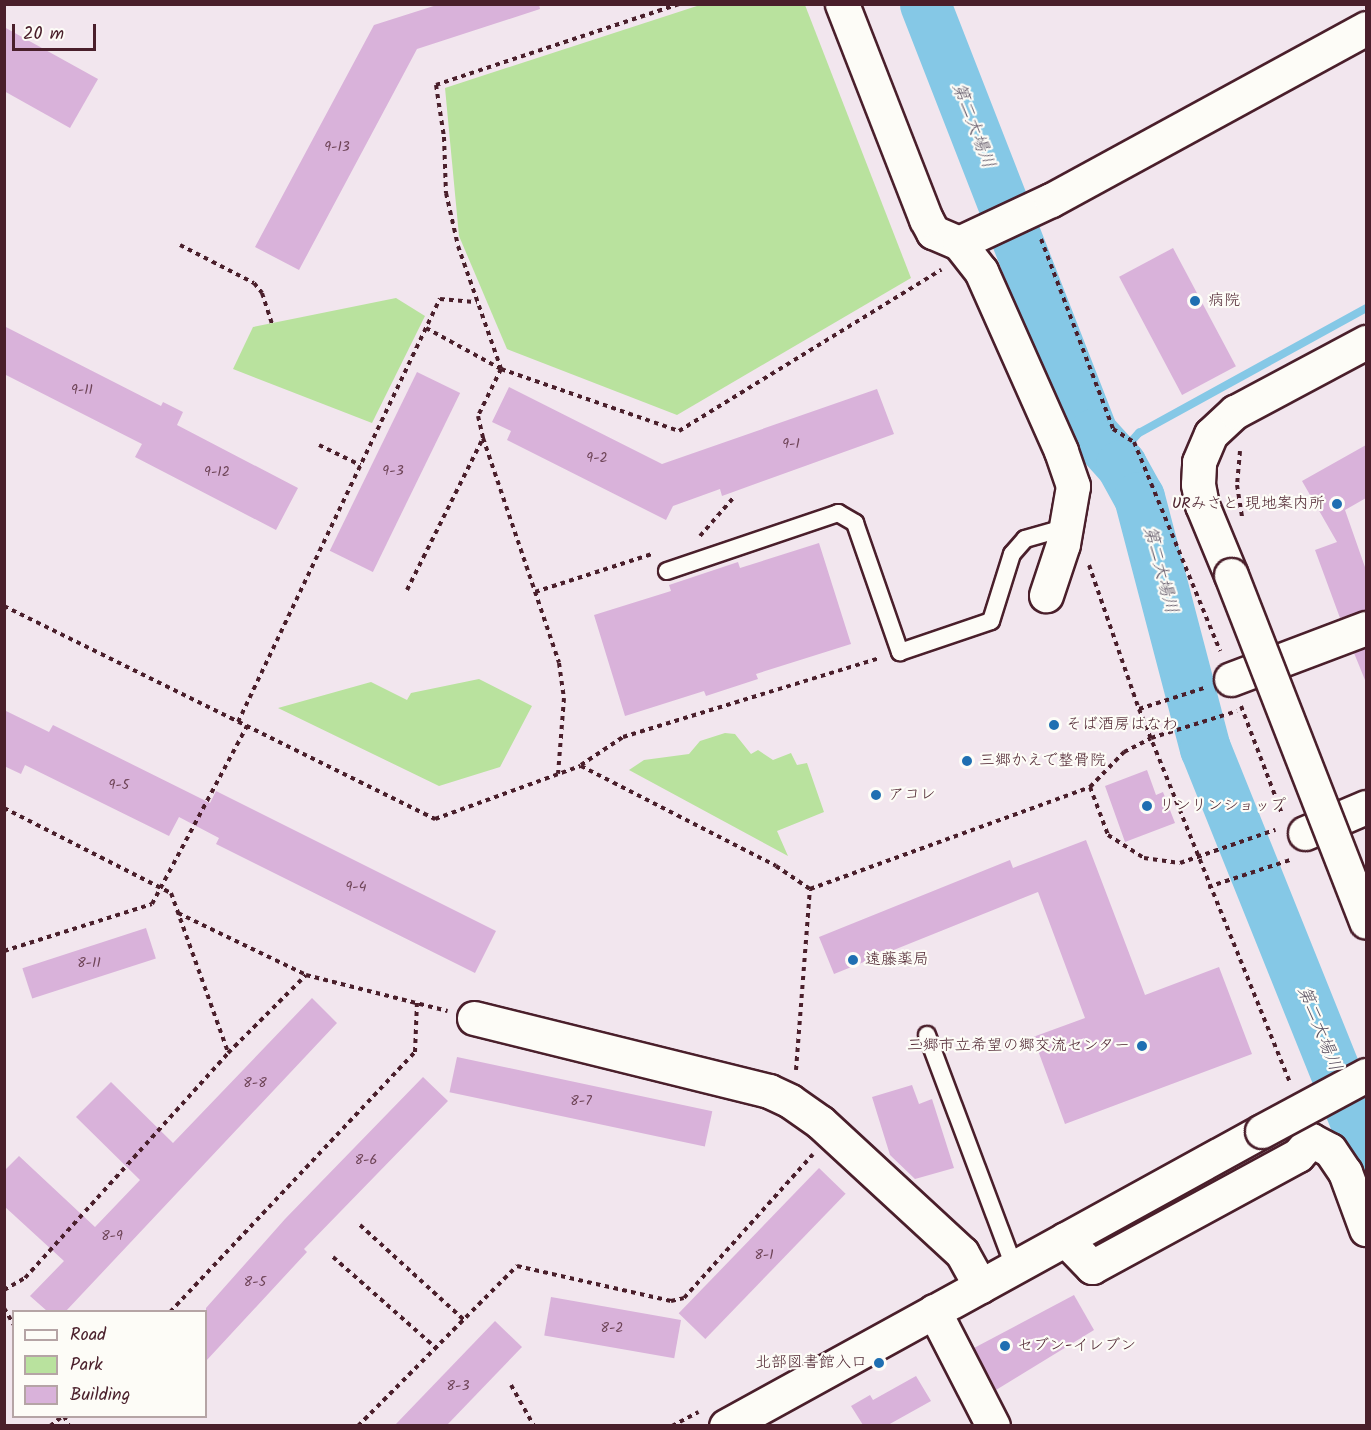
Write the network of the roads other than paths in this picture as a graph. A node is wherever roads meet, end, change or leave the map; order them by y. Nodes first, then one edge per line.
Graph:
1 (842, 4) edge
2 (1366, 28) edge
3 (962, 249) junction
4 (1366, 342) edge
5 (1067, 527) junction
6 (667, 571) dead end
7 (1046, 595) dead end
8 (1366, 628) edge
9 (1240, 690) road end
10 (1366, 807) edge
11 (1296, 839) road end
12 (1366, 922) edge
13 (474, 1018) road end
14 (927, 1035) dead end
15 (1366, 1075) edge
16 (1366, 1229) edge
17 (1065, 1239) junction
18 (1014, 1267) junction
19 (980, 1286) junction
20 (934, 1311) junction
21 (726, 1425) edge
22 (993, 1425) edge

1 - 3 street
2 - 3 street
3 - 5 street
4 - 12 street, bridge
5 - 6 lane
5 - 7 street
8 - 9 street
10 - 11 street
13 - 19 street
14 - 18 lane
15 - 17 street, bridge
16 - 17 street
17 - 18 street
18 - 19 street
19 - 20 street
20 - 21 street
20 - 22 street

